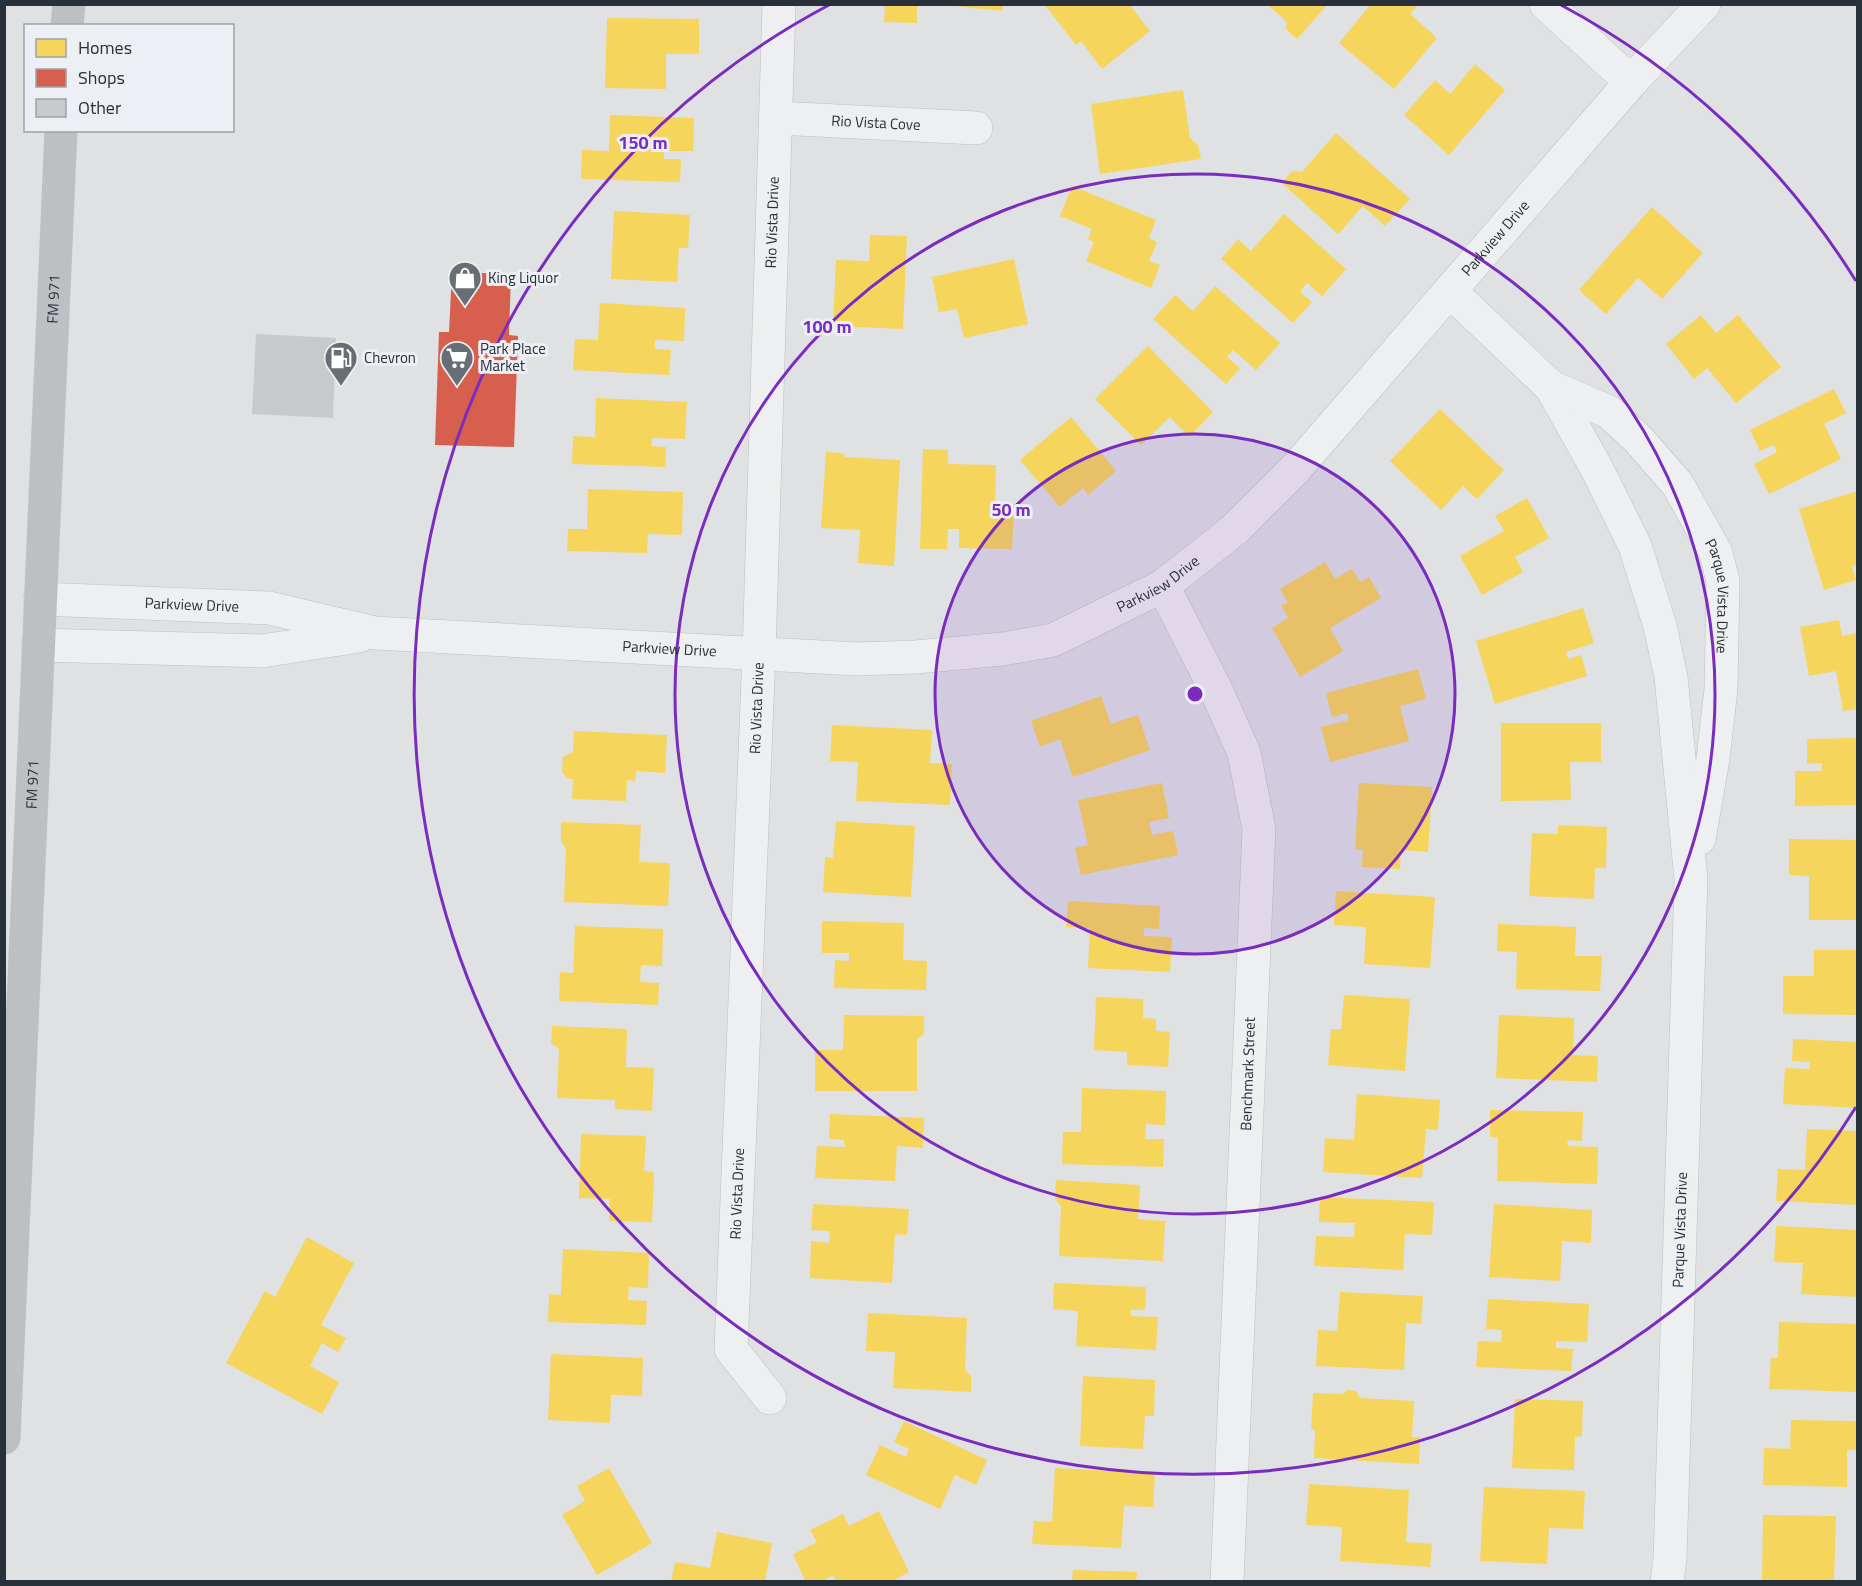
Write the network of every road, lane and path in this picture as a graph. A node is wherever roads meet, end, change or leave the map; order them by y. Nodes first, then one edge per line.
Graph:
1 (69, 4) edge
2 (779, 4) edge
3 (1546, 4) edge
4 (1704, 4) edge
5 (67, 24) edge
6 (1631, 82) junction
7 (777, 118) junction
8 (976, 128) dead end
9 (61, 132) edge
10 (1451, 292) junction
11 (1551, 387) junction
12 (1163, 586) junction
13 (40, 599) junction
14 (375, 633) junction
15 (38, 645) junction
16 (759, 653) junction
17 (1691, 879) junction
18 (770, 1398) dead end
19 (4, 1438) edge
20 (1227, 1581) edge
21 (1667, 1581) edge

1 - 5 main road
2 - 7 street, Rio Vista Drive
3 - 6 street
4 - 6 street, Parkview Drive
6 - 10 street, Parkview Drive
7 - 8 street, Rio Vista Cove
7 - 16 street, Rio Vista Drive
9 - 13 main road, FM 971 / FM 971
10 - 11 street, Parque Vista Drive
10 - 12 street, Parkview Drive
11 - 17 street, Parque Vista Drive
11 - 17 street, Parque Vista Drive
12 - 16 street, Parkview Drive
12 - 20 street, Benchmark Street
13 - 14 street, Parkview Drive
13 - 15 main road, FM 971 / FM 971
14 - 15 street, Parkview Drive
14 - 16 street, Parkview Drive
15 - 19 main road, FM 971 / FM 971
16 - 18 street, Rio Vista Drive
17 - 21 street, Parque Vista Drive

